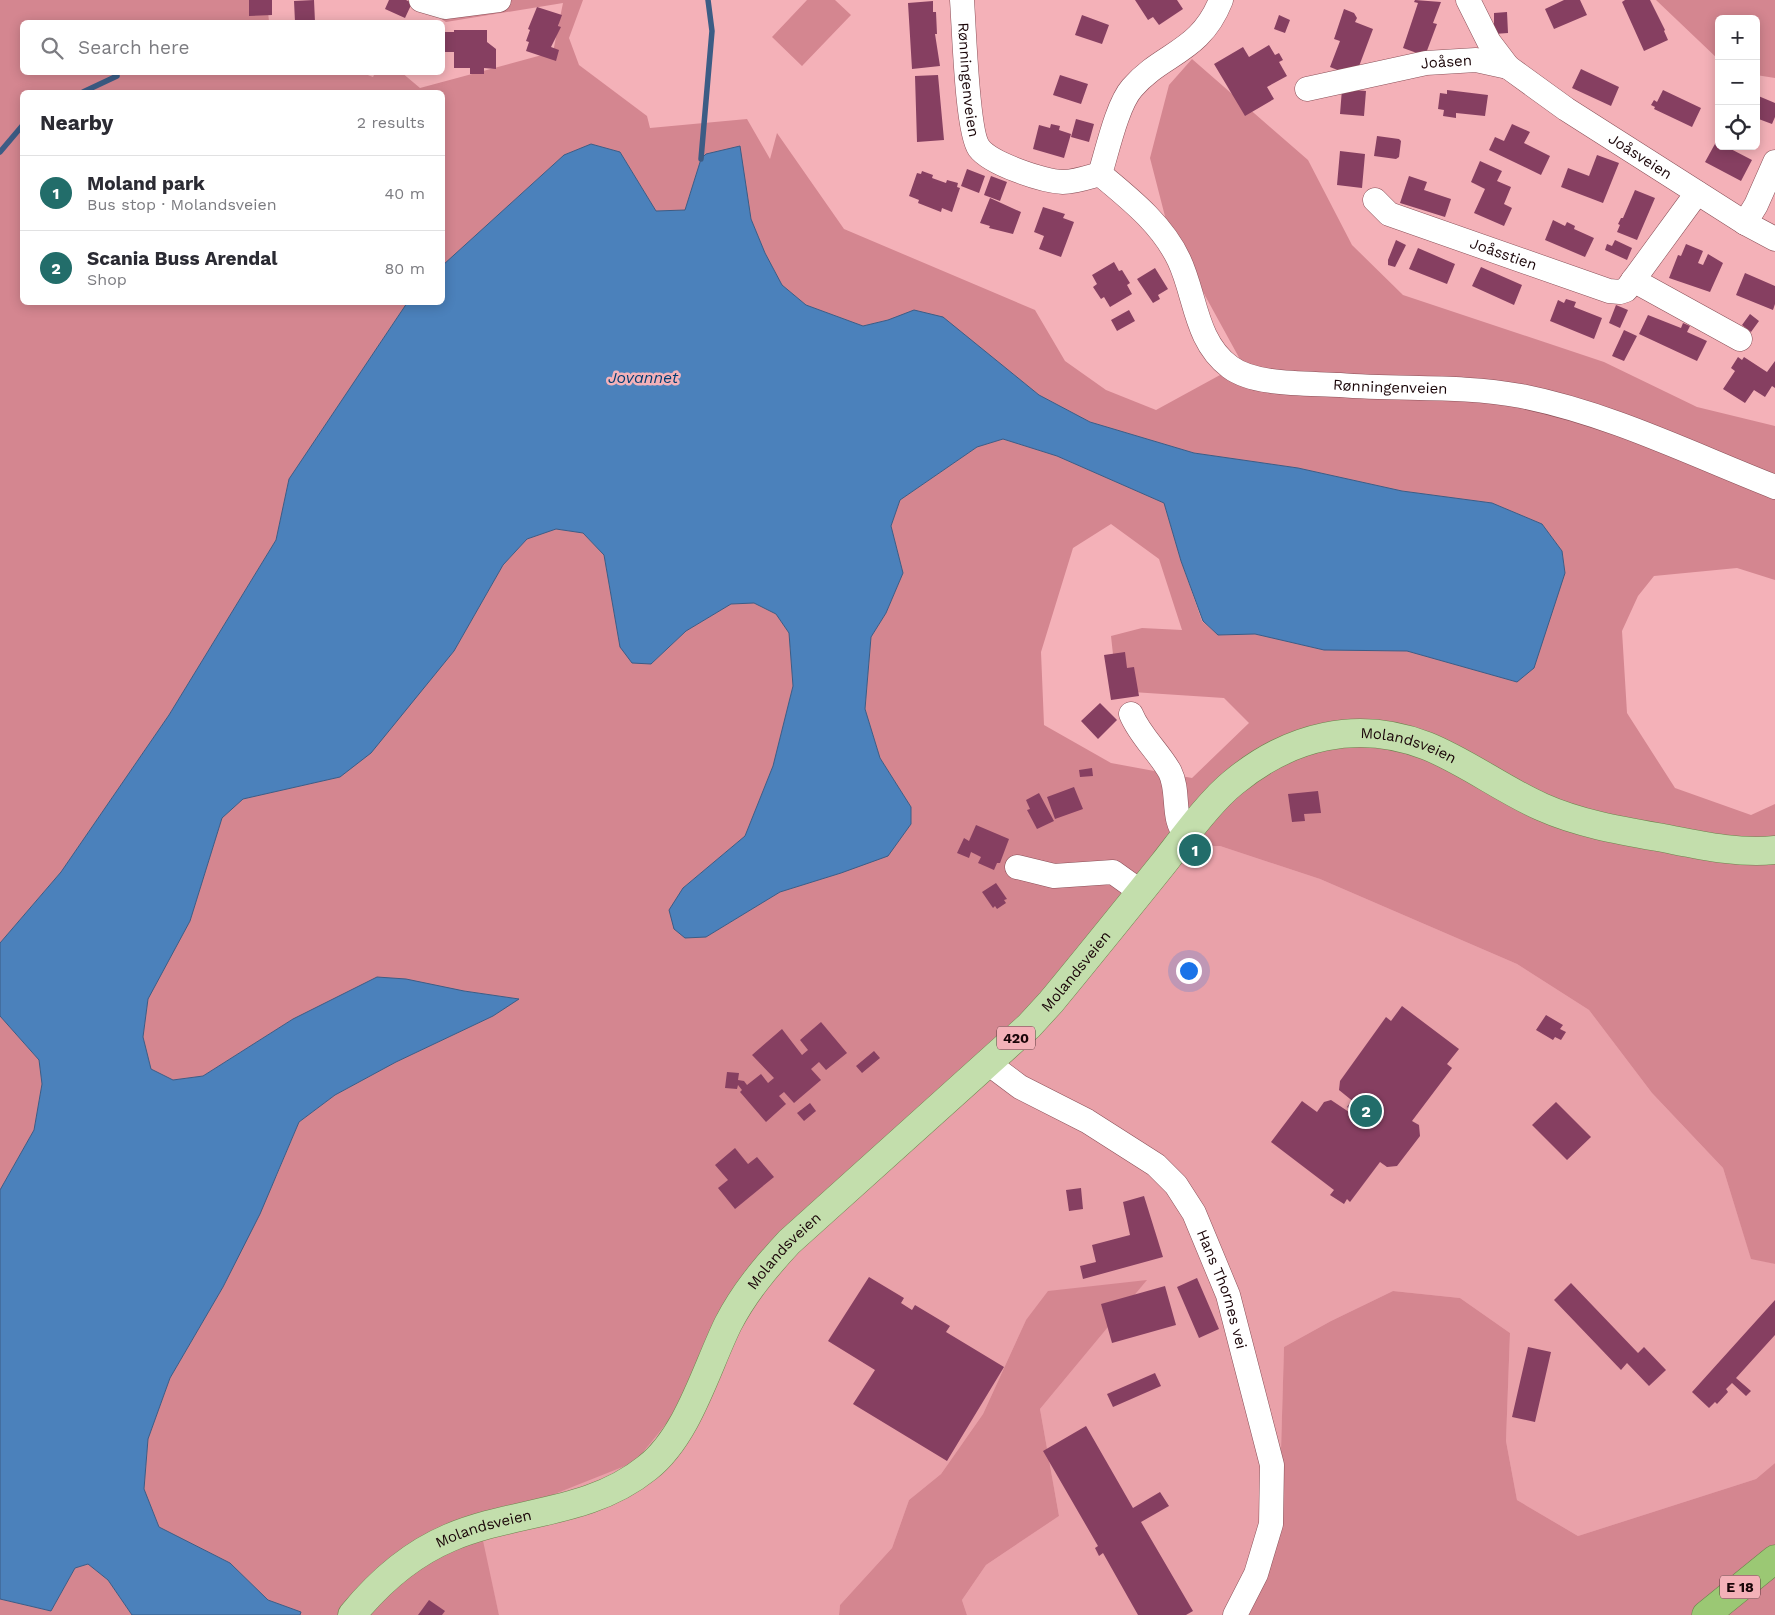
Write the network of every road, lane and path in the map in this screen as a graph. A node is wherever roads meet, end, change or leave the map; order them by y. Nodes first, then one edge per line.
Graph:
1 (421, 0) edge
2 (962, 0) edge
3 (1220, 0) edge
4 (1468, 0) edge
5 (489, 2) edge
6 (1508, 67) junction
7 (1307, 89) dead end
8 (1775, 162) edge
9 (1100, 174) junction
10 (1697, 193) junction
11 (1375, 200) dead end
12 (1745, 223) junction
13 (1775, 239) edge
14 (1633, 280) junction
15 (1740, 339) dead end
16 (1775, 488) edge
17 (1131, 714) dead end
18 (1186, 835) junction
19 (1775, 850) edge
20 (1017, 868) dead end
21 (1141, 892) junction
22 (988, 1064) junction
23 (1775, 1558) edge
24 (352, 1615) edge
25 (1236, 1615) edge
26 (1706, 1615) edge

1 - 5 street
2 - 9 street, Rønningenveien
3 - 9 street
4 - 6 street, Joåsen
6 - 7 street, Joåsen
6 - 10 street, Joåsveien
8 - 12 street
9 - 16 street, Rønningenveien
10 - 12 street, Joåsveien
10 - 14 street, Joåsstien
11 - 14 street, Joåsstien
12 - 13 street, Joåsveien
14 - 15 street
17 - 18 street
18 - 19 main road, Molandsveien / 420
18 - 21 main road, Molandsveien / 420
20 - 21 street
21 - 22 main road, Molandsveien / 420
22 - 24 main road, Molandsveien / 420
22 - 25 street, Hans Thornes vei
23 - 26 highway, E 18

